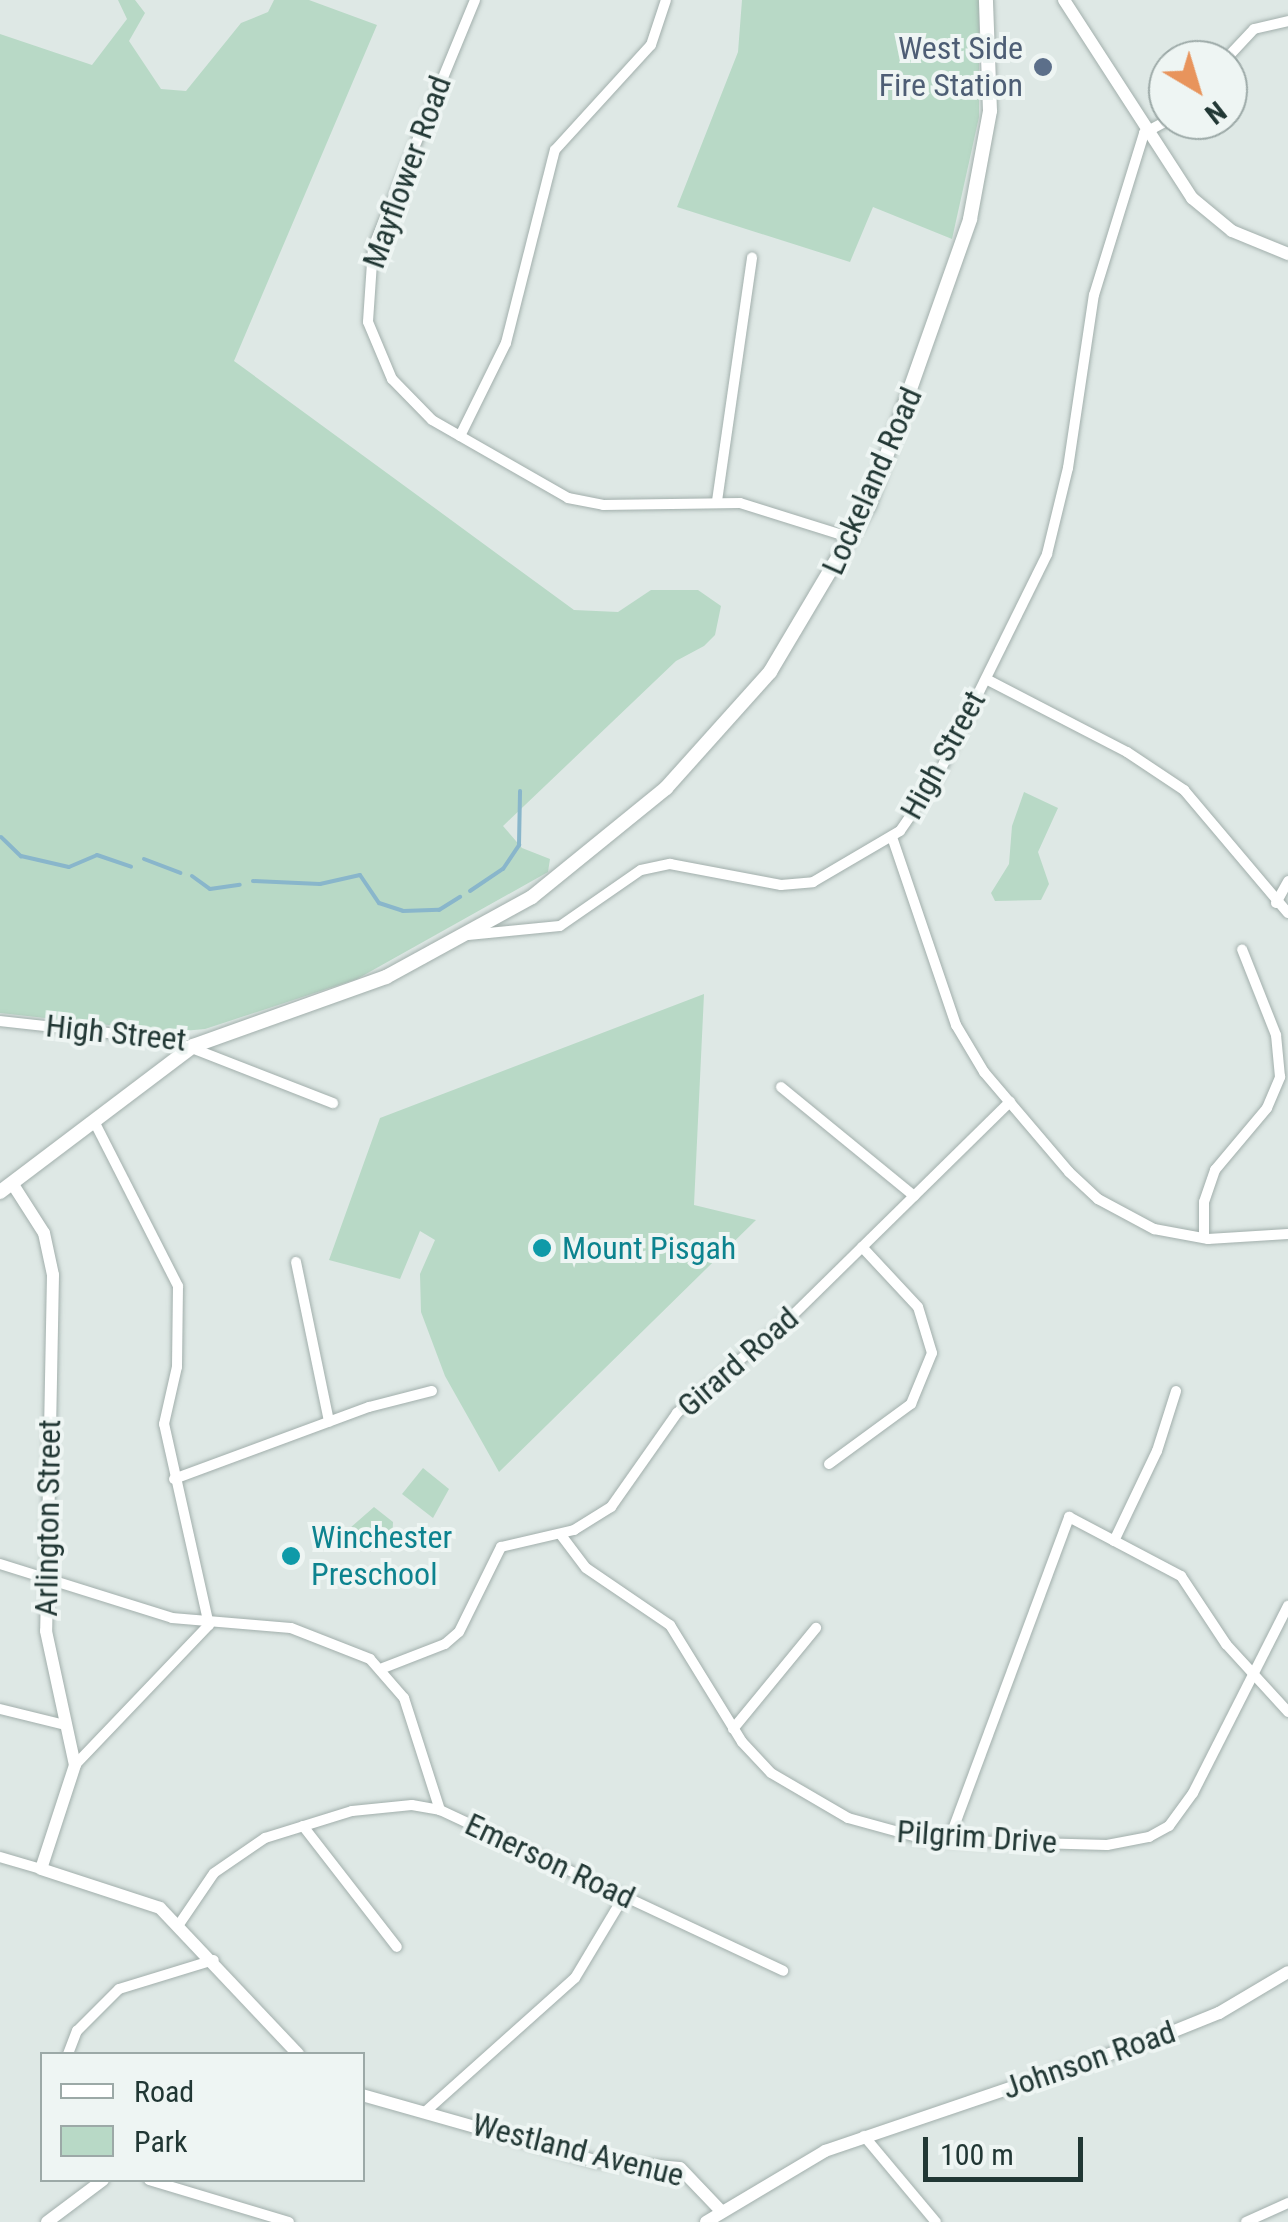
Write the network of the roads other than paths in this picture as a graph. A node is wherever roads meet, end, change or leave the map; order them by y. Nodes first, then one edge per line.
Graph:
1 (475, 0) edge
2 (666, 0) edge
3 (986, 0) edge
4 (1064, 0) edge
5 (1288, 21) edge
6 (1241, 40) edge
7 (1148, 131) edge
8 (1144, 133) junction
9 (1288, 254) edge
10 (752, 258) dead end
11 (460, 436) junction
12 (717, 501) junction
13 (852, 538) junction
14 (986, 679) junction
15 (892, 837) junction
16 (1288, 881) edge
17 (1276, 903) junction
18 (1288, 913) edge
19 (467, 935) junction
20 (1242, 949) dead end
21 (0, 1022) edge
22 (193, 1046) junction
23 (781, 1088) dead end
24 (1010, 1102) junction
25 (332, 1103) dead end
26 (94, 1121) junction
27 (4, 1184) edge
28 (914, 1196) junction
29 (1288, 1234) edge
30 (1204, 1238) junction
31 (862, 1247) junction
32 (296, 1262) dead end
33 (1176, 1390) dead end
34 (432, 1392) dead end
35 (329, 1422) junction
36 (829, 1464) dead end
37 (174, 1480) junction
38 (561, 1535) junction
39 (1114, 1542) junction
40 (0, 1564) edge
41 (47, 1581) junction
42 (1288, 1606) edge
43 (209, 1625) junction
44 (816, 1628) dead end
45 (383, 1668) junction
46 (1254, 1675) junction
47 (0, 1709) edge
48 (1288, 1712) edge
49 (65, 1725) junction
50 (734, 1729) junction
51 (75, 1765) junction
52 (440, 1810) junction
53 (303, 1826) junction
54 (950, 1840) junction
55 (0, 1857) edge
56 (41, 1870) junction
57 (624, 1896) junction
58 (180, 1923) junction
59 (396, 1947) dead end
60 (215, 1960) junction
61 (783, 1970) dead end
62 (1288, 1972) edge
63 (69, 2052) edge
64 (296, 2052) edge
65 (365, 2096) edge
66 (424, 2112) junction
67 (864, 2136) junction
68 (100, 2182) edge
69 (156, 2182) edge
70 (1288, 2203) edge
71 (721, 2211) junction
72 (47, 2222) edge
73 (289, 2222) edge
74 (706, 2222) edge
75 (936, 2222) edge
76 (1246, 2222) edge

1 - 11 street, Mayflower Road
2 - 11 street
3 - 13 main road, Lockeland Road
4 - 8 street
5 - 6 street
7 - 8 street
8 - 9 street
8 - 14 street, High Street
10 - 12 street
11 - 12 street, Mayflower Road
12 - 13 street, Mayflower Road
13 - 19 main road, Lockeland Road
14 - 15 street, High Street
14 - 17 street
15 - 19 street, High Street
15 - 24 street
16 - 17 street
17 - 18 street
19 - 22 main road, High Street
20 - 30 street
21 - 22 street, High Street
22 - 25 street
22 - 26 main road
23 - 28 street
24 - 28 street, Girard Road
24 - 30 street
26 - 27 main road
26 - 37 street
27 - 41 street, Arlington Street
28 - 31 street, Girard Road
29 - 30 street
31 - 36 street
31 - 38 street, Girard Road
32 - 35 street
33 - 39 street
34 - 35 street
35 - 37 street
37 - 43 street
38 - 45 street, Girard Road
38 - 50 street, Pilgrim Drive
39 - 46 street
39 - 54 street
40 - 41 street
41 - 43 street
41 - 49 street, Arlington Street
42 - 46 street, Pilgrim Drive
43 - 45 street
43 - 51 street
44 - 50 street
45 - 52 street, Emerson Road
46 - 48 street
46 - 54 street, Pilgrim Drive
47 - 49 street
49 - 51 street, Arlington Street
50 - 54 street, Pilgrim Drive
51 - 56 street
52 - 53 street
52 - 57 street, Emerson Road
53 - 58 street
53 - 59 street
55 - 56 street
56 - 58 street
57 - 61 street, Emerson Road
57 - 66 street
58 - 60 street
60 - 63 street
60 - 64 street
62 - 67 street, Johnson Road
65 - 66 street, Westland Avenue
66 - 71 street, Westland Avenue
67 - 71 street, Johnson Road
67 - 75 street
68 - 72 street
69 - 73 street
70 - 76 street
71 - 74 street, Johnson Road

